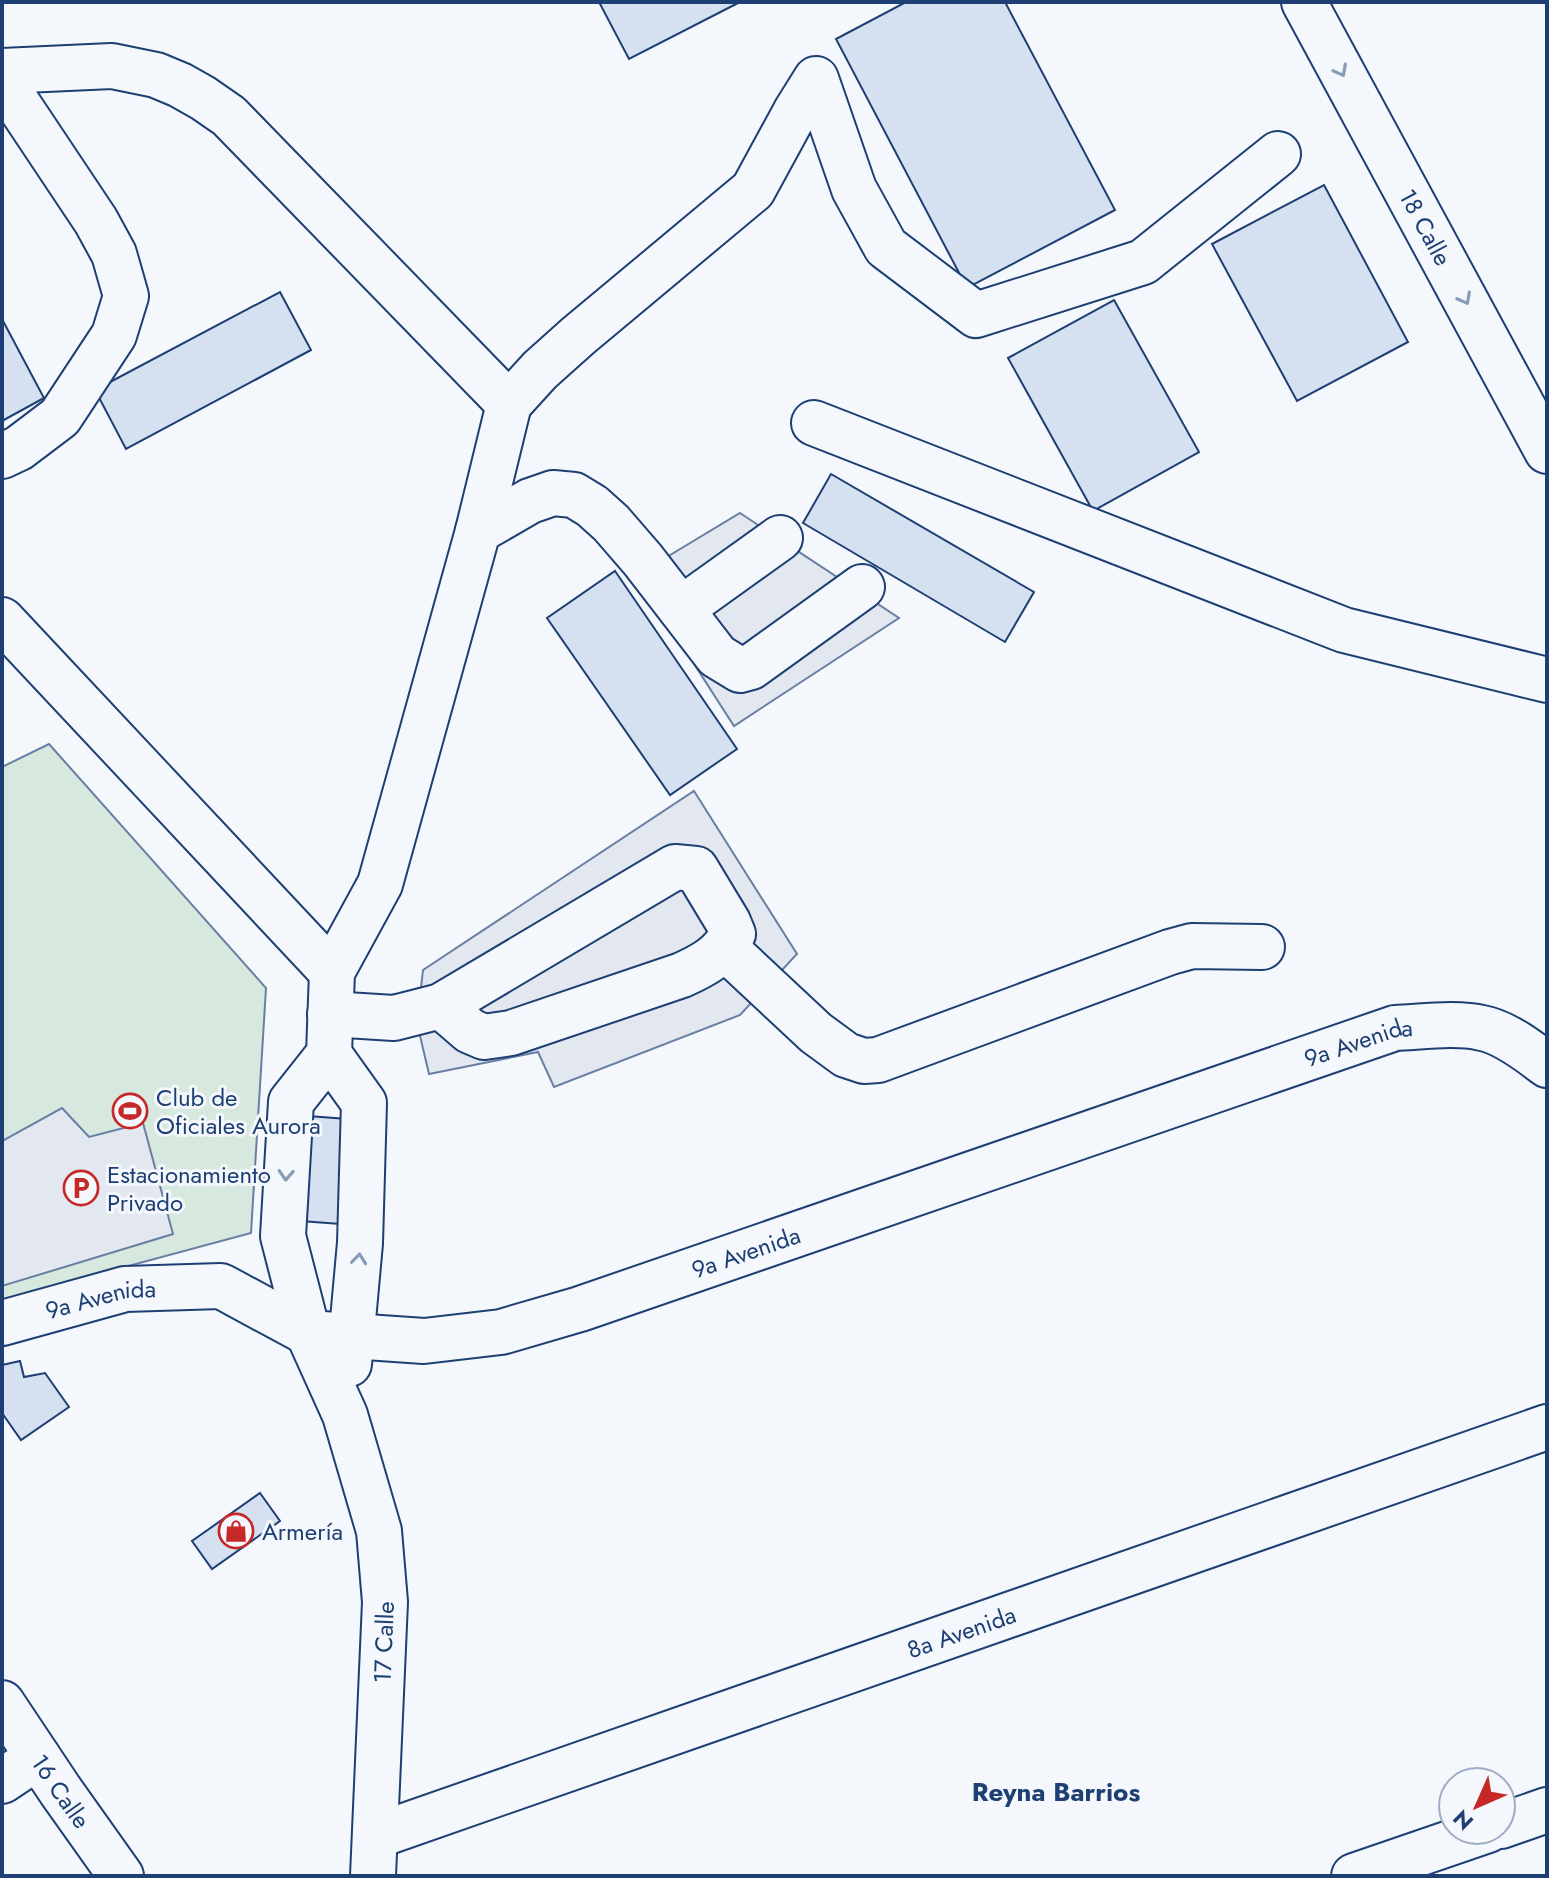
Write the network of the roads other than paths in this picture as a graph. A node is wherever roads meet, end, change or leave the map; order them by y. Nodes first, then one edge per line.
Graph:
1 (1304, 2) edge
2 (2, 71) edge
3 (2, 80) edge
4 (1278, 154) dead end
5 (509, 404) junction
6 (814, 423) dead end
7 (1547, 451) edge
8 (2, 456) edge
9 (478, 531) junction
10 (780, 538) dead end
11 (862, 587) dead end
12 (681, 609) junction
13 (2, 620) edge
14 (1547, 680) edge
15 (1262, 947) dead end
16 (725, 948) junction
17 (441, 1006) junction
18 (330, 1013) junction
19 (1547, 1065) edge
20 (2, 1323) edge
21 (308, 1333) junction
22 (351, 1336) junction
23 (345, 1415) junction
24 (1547, 1427) edge
25 (2, 1703) edge
26 (38, 1757) junction
27 (2, 1781) edge
28 (1547, 1810) edge
29 (1517, 1820) edge
30 (1441, 1846) edge
31 (374, 1856) edge
32 (121, 1876) edge
33 (1354, 1876) edge

1 -> 7 street, 18 Calle
2 - 5 street
3 - 8 street
4 - 5 street
5 - 9 street, 17 Calle
6 - 14 street
9 - 12 street
9 - 18 street, 17 Calle
10 - 12 street
11 - 12 street
13 - 18 street, 17 Calle
15 - 16 street
16 - 17 street
16 - 17 street
17 - 18 street
18 -> 21 street, 17 Calle
22 -> 18 street, 17 Calle
19 - 22 street, 9a Avenida
20 - 21 street, 9a Avenida
21 - 22 street, 9a Avenida
21 - 23 street, 17 Calle
22 - 23 street, 17 Calle
23 - 31 street, 17 Calle
24 - 31 street, 8a Avenida
25 - 26 street, 16 Calle
26 - 27 street
26 - 32 street, 16 Calle
28 - 29 street
30 - 33 street

